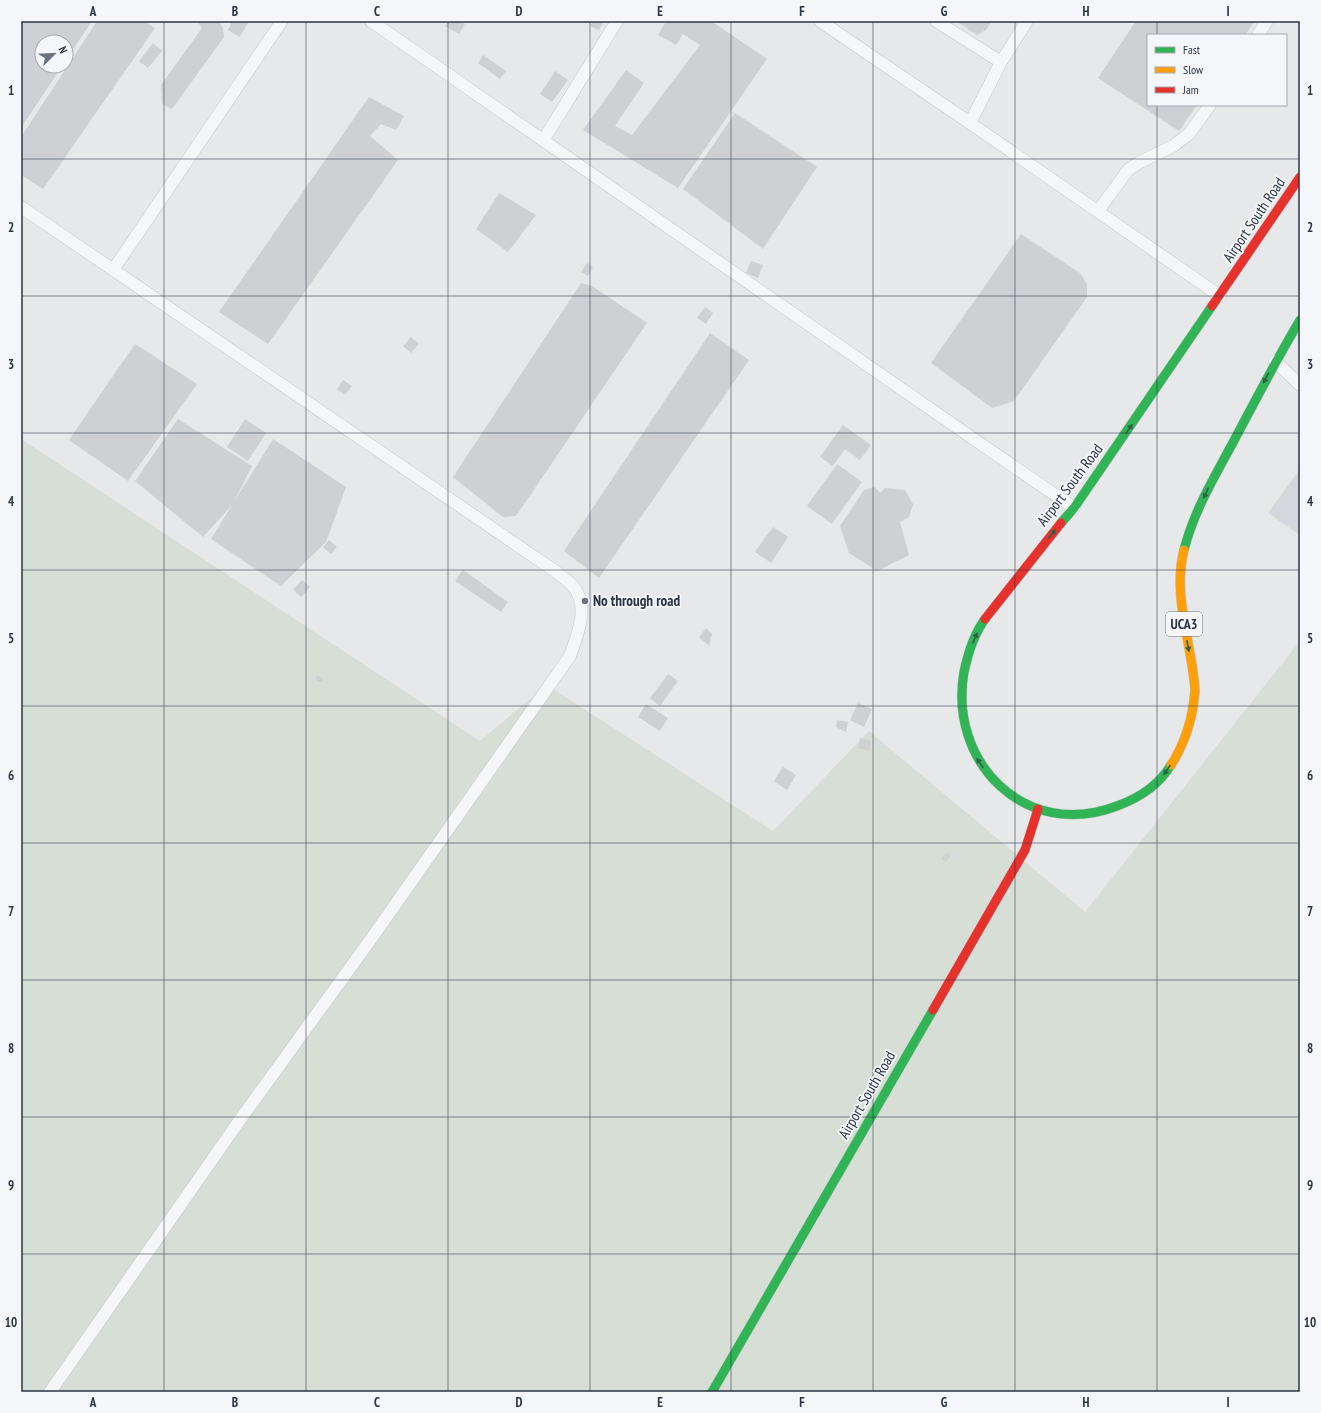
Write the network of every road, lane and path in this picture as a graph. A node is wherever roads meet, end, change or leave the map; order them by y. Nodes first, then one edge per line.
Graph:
1 (282, 21) edge
2 (371, 21) edge
3 (617, 21) edge
4 (820, 21) edge
5 (936, 21) edge
6 (1027, 21) edge
7 (1267, 21) edge
8 (1259, 34) edge
9 (1001, 62) junction
10 (1209, 106) edge
11 (970, 123) junction
12 (544, 139) junction
13 (1300, 177) edge
14 (21, 207) edge
15 (1098, 211) junction
16 (113, 270) junction
17 (1220, 296) junction
18 (1300, 320) edge
19 (1275, 361) junction
20 (1300, 385) edge
21 (1074, 508) junction
22 (1038, 808) junction
23 (50, 1392) edge
24 (712, 1392) edge

1 - 16 lane
2 - 12 lane
3 - 12 lane
4 - 11 lane
5 - 9 lane
6 - 9 lane
7 - 8 lane
9 - 11 lane
10 - 15 lane
11 - 15 lane
12 - 21 lane
13 - 17 main road, Airport South Road
14 - 16 lane
15 - 17 lane
16 - 23 lane
21 -> 17 main road, Airport South Road
18 - 19 main road, Airport South Road / UCA3
19 - 20 lane
19 -> 22 main road, Airport South Road / UCA3
22 -> 21 main road, Airport South Road / UCA3
22 - 24 main road, Airport South Road

